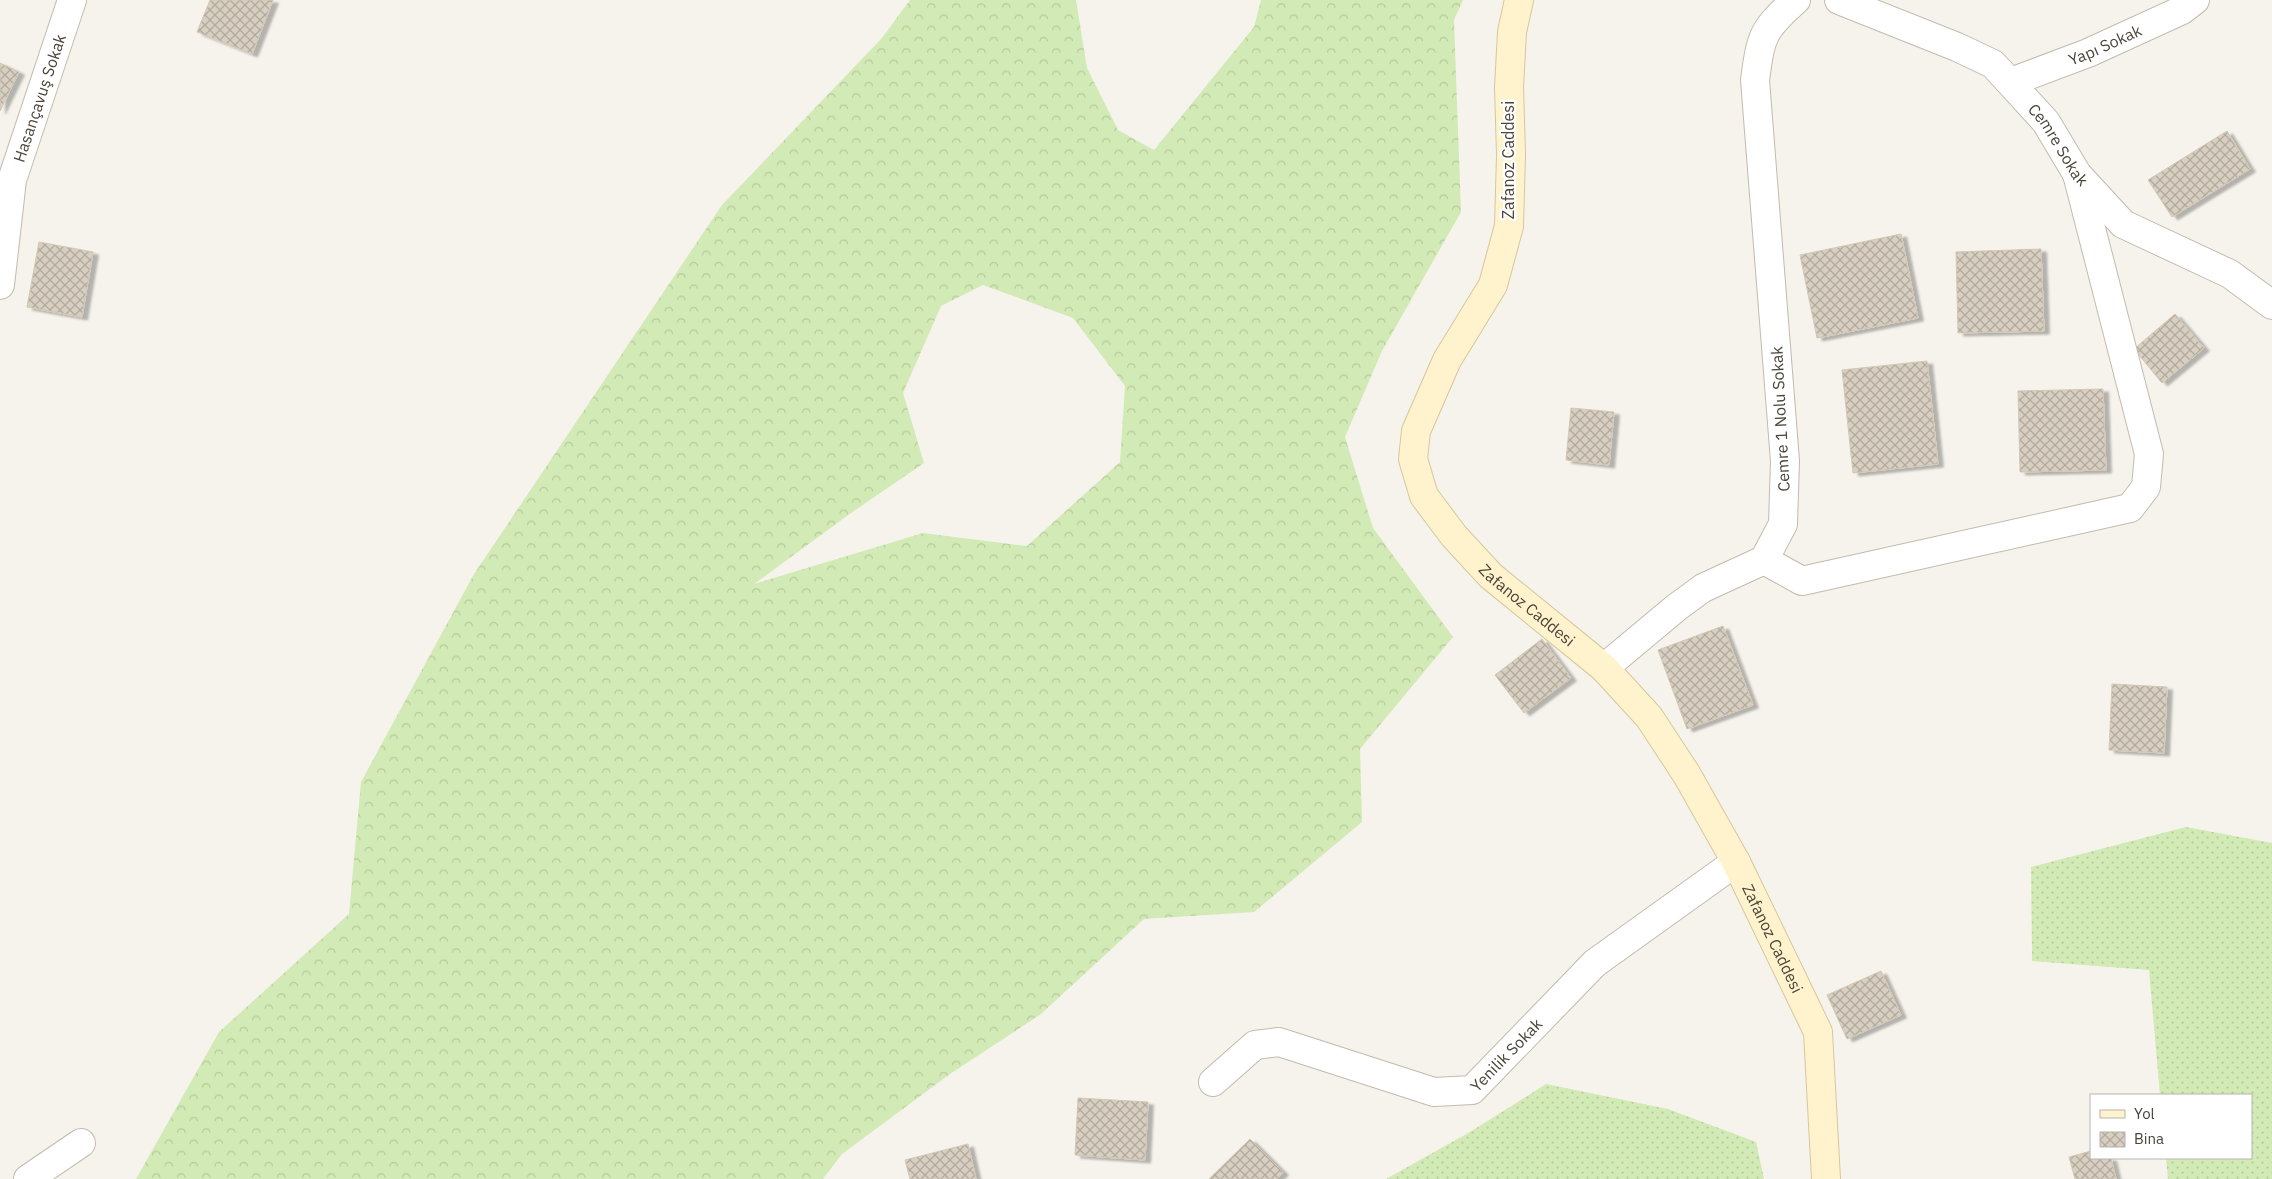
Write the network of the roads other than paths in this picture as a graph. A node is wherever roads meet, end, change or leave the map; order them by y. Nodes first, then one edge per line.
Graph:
1 (72, 0) edge
2 (1519, 0) edge
3 (1796, 0) edge
4 (1838, 0) edge
5 (2195, 0) edge
6 (2011, 82) junction
7 (2077, 174) junction
8 (0, 285) edge
9 (2272, 305) edge
10 (1764, 560) junction
11 (1604, 668) junction
12 (1736, 862) junction
13 (1213, 1082) dead end
14 (81, 1143) dead end
15 (28, 1179) edge
16 (1826, 1179) edge

1 - 8 street, Hasançavuş Sokak
2 - 11 street, Zafanoz Caddesi
3 - 10 street, Cemre 1 Nolu Sokak
4 - 6 street, Cemre Sokak
5 - 6 street, Yapı Sokak
6 - 7 street, Cemre Sokak
7 - 9 street, Cemre Sokak
7 - 10 street
10 - 11 street
11 - 12 street, Zafanoz Caddesi
12 - 13 street, Yenilik Sokak
12 - 16 street, Zafanoz Caddesi
14 - 15 street

